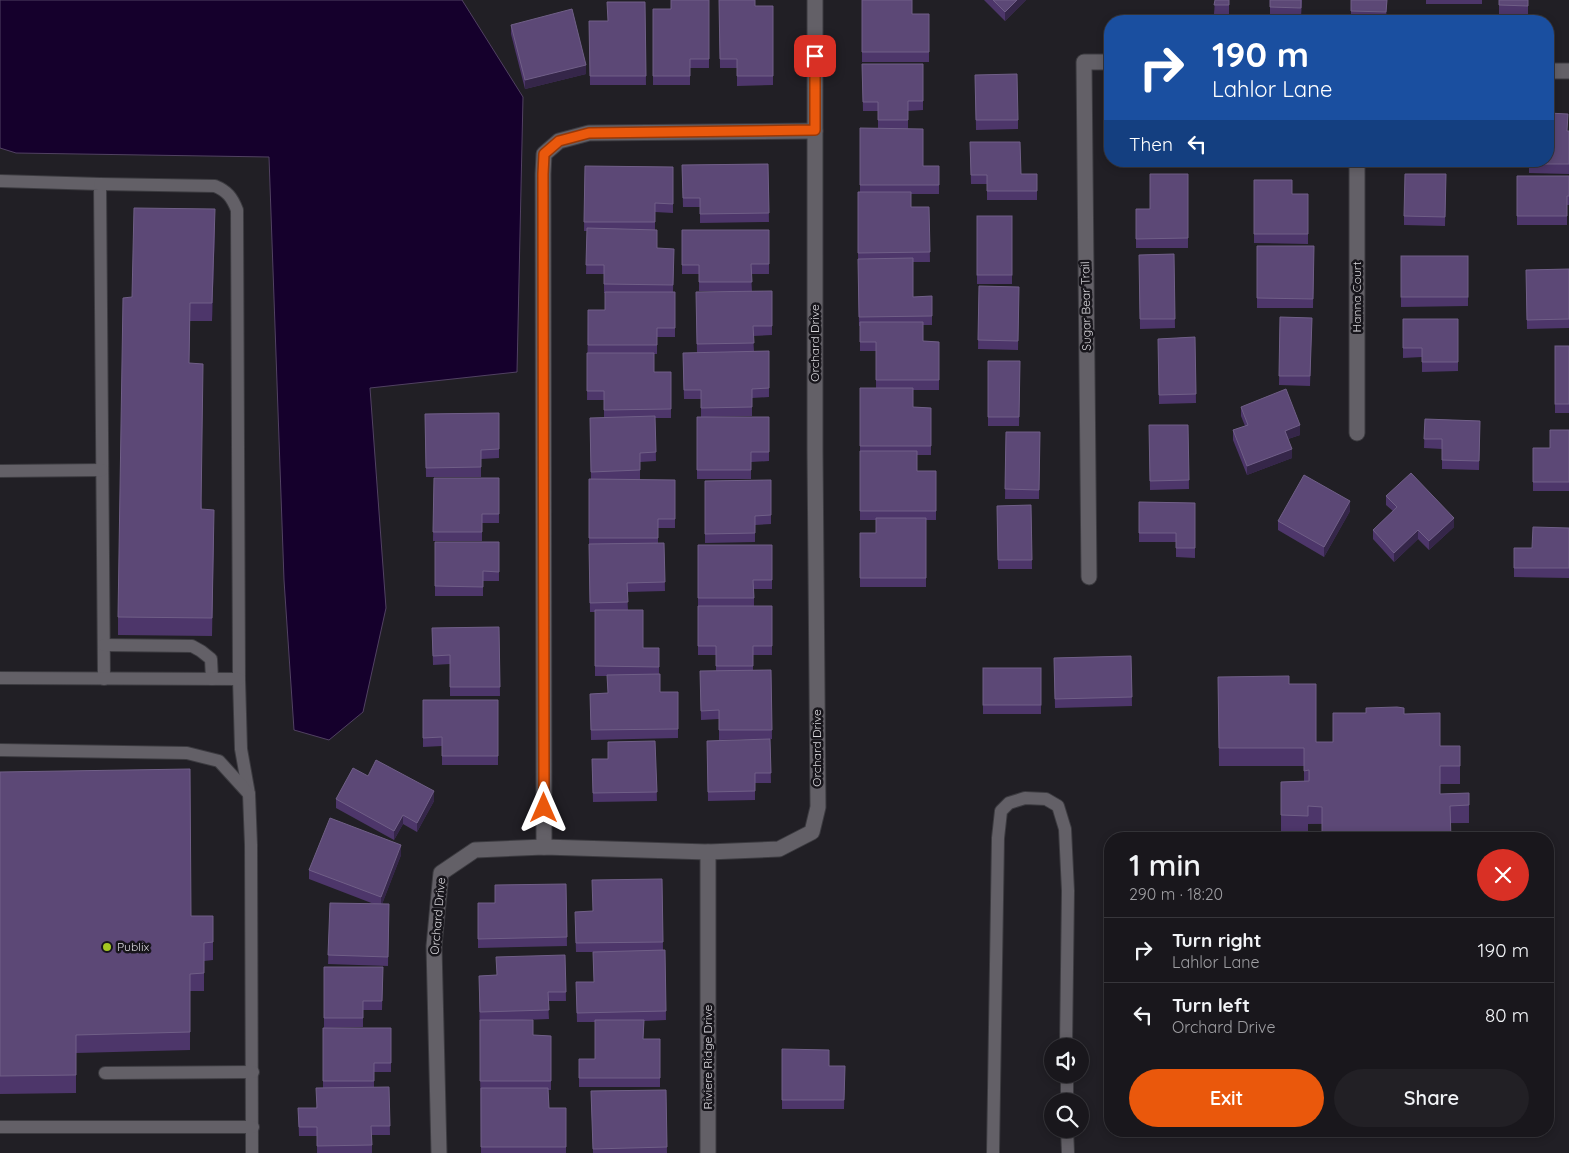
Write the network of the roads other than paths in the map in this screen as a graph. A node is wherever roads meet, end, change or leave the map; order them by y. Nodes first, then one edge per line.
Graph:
1 (815, 0) edge
2 (1104, 62) edge
3 (1554, 71) edge
4 (1569, 71) edge
5 (815, 130) junction
6 (1357, 167) edge
7 (0, 181) edge
8 (100, 184) junction
9 (1357, 433) dead end
10 (102, 470) junction
11 (0, 471) edge
12 (1089, 577) dead end
13 (104, 645) junction
14 (0, 678) edge
15 (104, 679) junction
16 (212, 679) junction
17 (239, 679) junction
18 (241, 749) junction
19 (0, 750) edge
20 (219, 761) junction
21 (250, 794) junction
22 (544, 847) junction
23 (708, 852) junction
24 (1066, 1038) edge
25 (253, 1072) junction
26 (105, 1073) dead end
27 (0, 1127) edge
28 (253, 1127) junction
29 (1067, 1138) edge
30 (252, 1153) edge
31 (439, 1153) edge
32 (708, 1153) edge
33 (993, 1153) edge
34 (1068, 1153) edge

1 - 5 street, Orchard Drive
2 - 12 street, Sugar Bear Trail
3 - 4 street
5 - 22 street
5 - 23 street, Orchard Drive
6 - 9 street, Hanna Court
7 - 8 lane
8 - 10 lane
8 - 17 lane
10 - 11 lane
10 - 13 lane
13 - 15 lane
13 - 16 lane
14 - 15 lane
15 - 16 lane
16 - 17 lane
17 - 18 lane
18 - 20 lane
18 - 21 lane
19 - 20 lane
20 - 21 lane
21 - 25 lane
22 - 23 street, Orchard Drive
22 - 31 street, Orchard Drive
23 - 32 street, Riviere Ridge Drive
24 - 33 lane
25 - 26 lane
25 - 28 lane
27 - 28 lane
28 - 30 lane
29 - 34 lane

